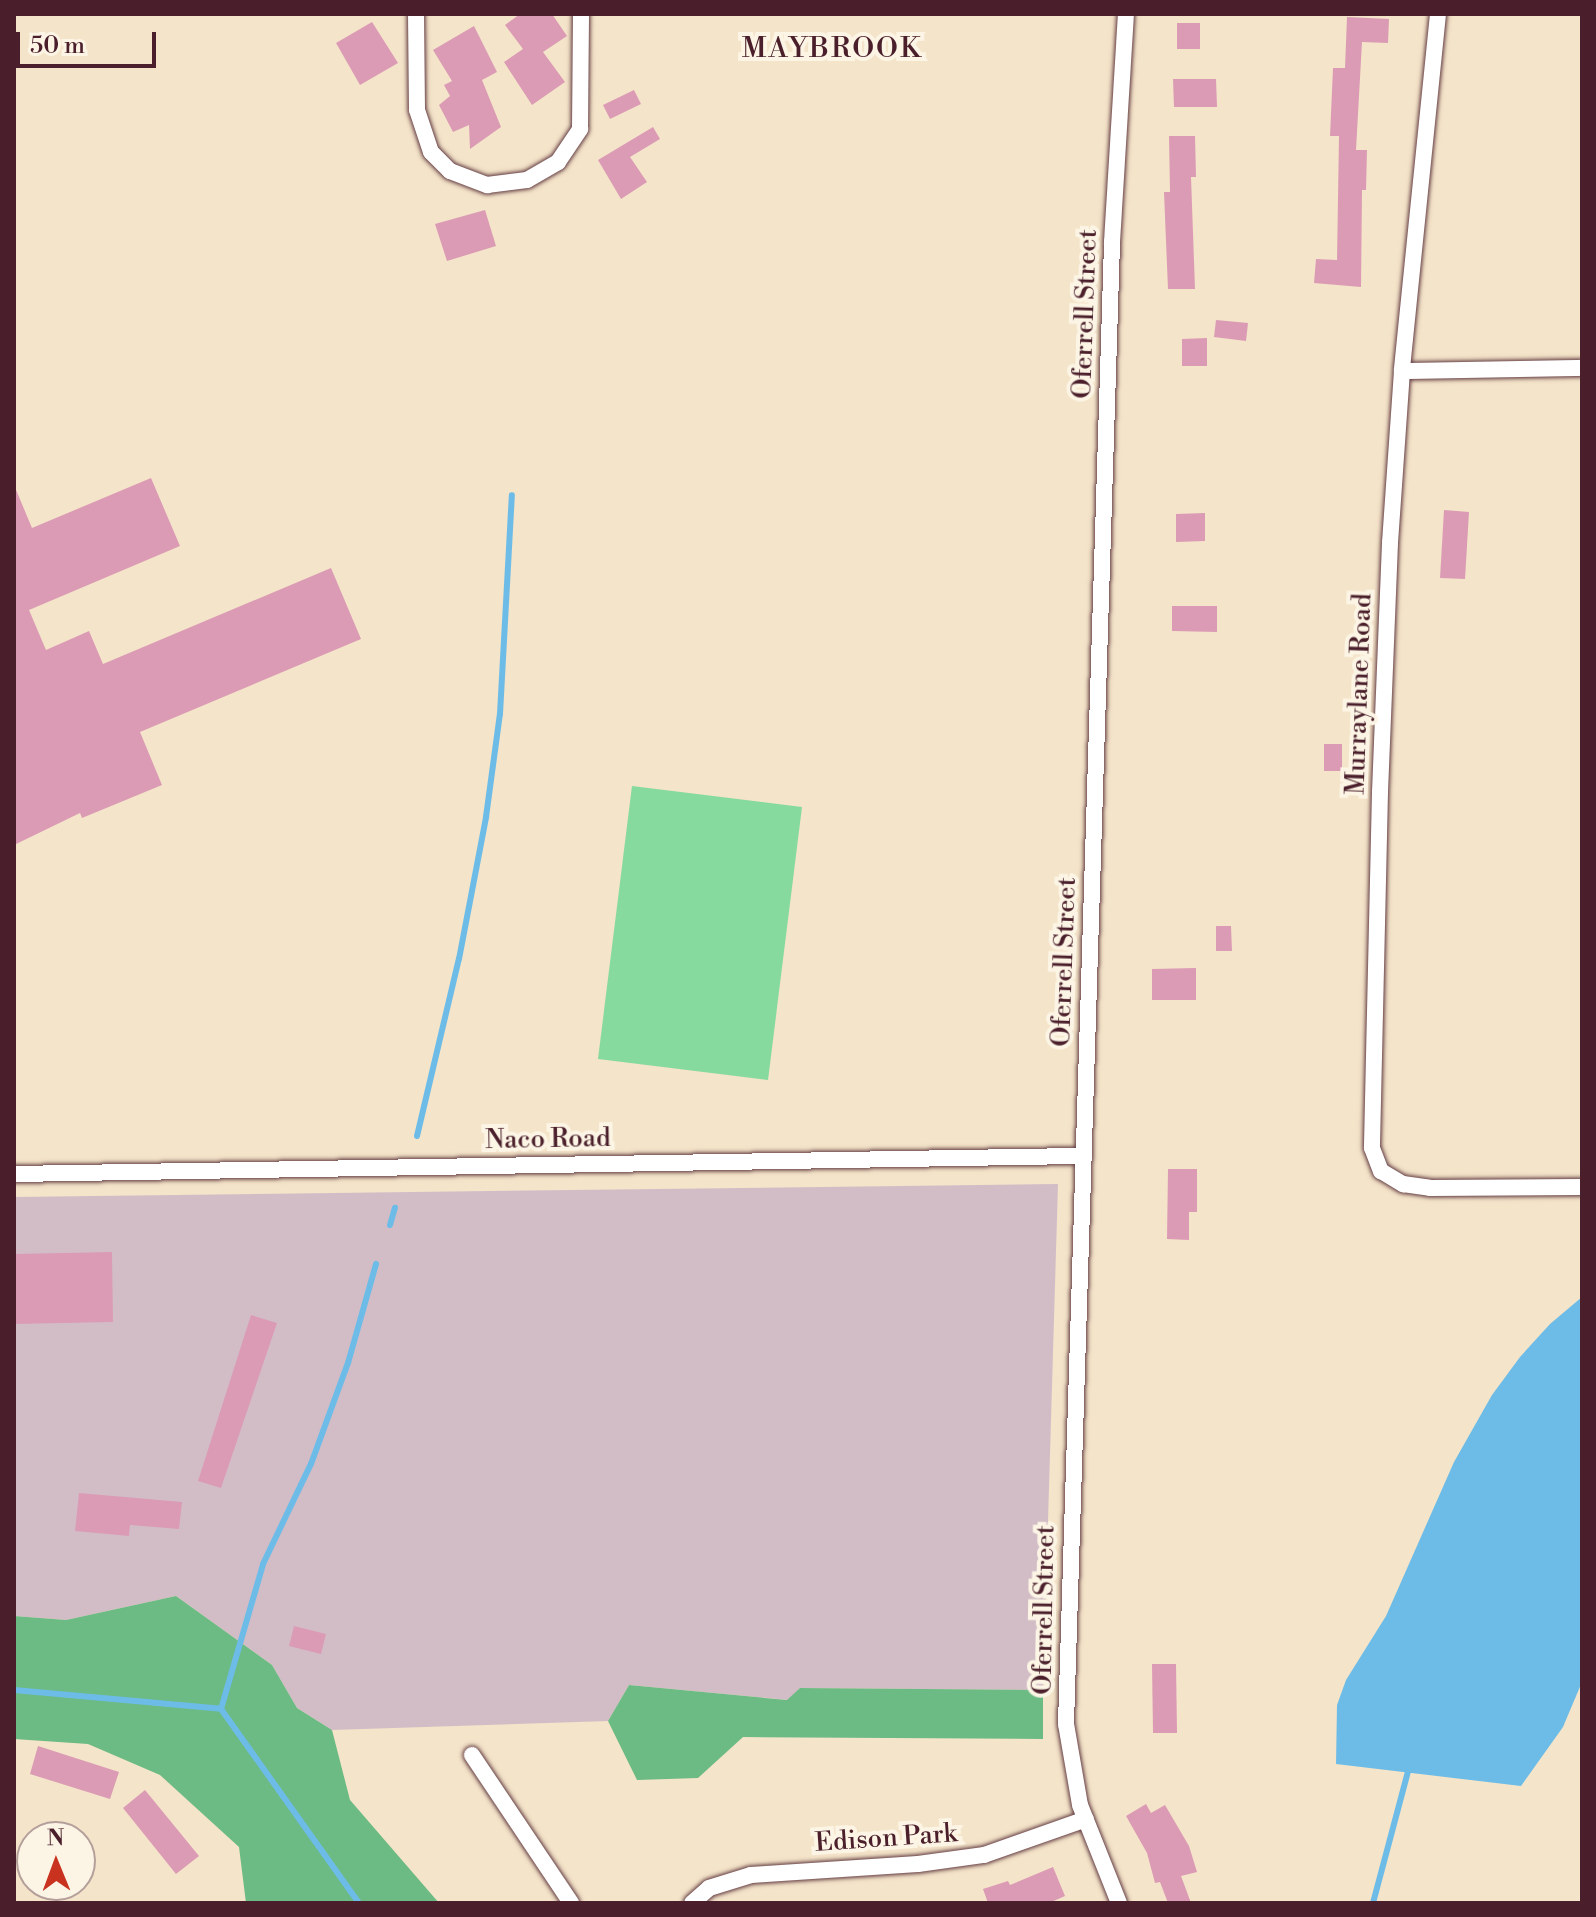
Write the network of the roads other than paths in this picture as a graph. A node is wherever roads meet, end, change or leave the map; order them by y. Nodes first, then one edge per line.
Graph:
1 (416, 14) edge
2 (581, 14) edge
3 (1126, 14) edge
4 (1438, 14) edge
5 (1582, 368) edge
6 (1402, 371) junction
7 (1082, 1156) junction
8 (14, 1174) edge
9 (1582, 1187) edge
10 (472, 1755) dead end
11 (1086, 1819) junction
12 (571, 1903) edge
13 (692, 1903) edge
14 (1119, 1903) edge

1 - 2 street
3 - 7 street, Oferrell Street
4 - 6 street, Murraylane Road
5 - 6 street
6 - 9 street, Murraylane Road
7 - 8 street, Naco Road
7 - 11 street, Oferrell Street
10 - 12 street
11 - 13 street, Edison Park
11 - 14 street, Oferrell Street

